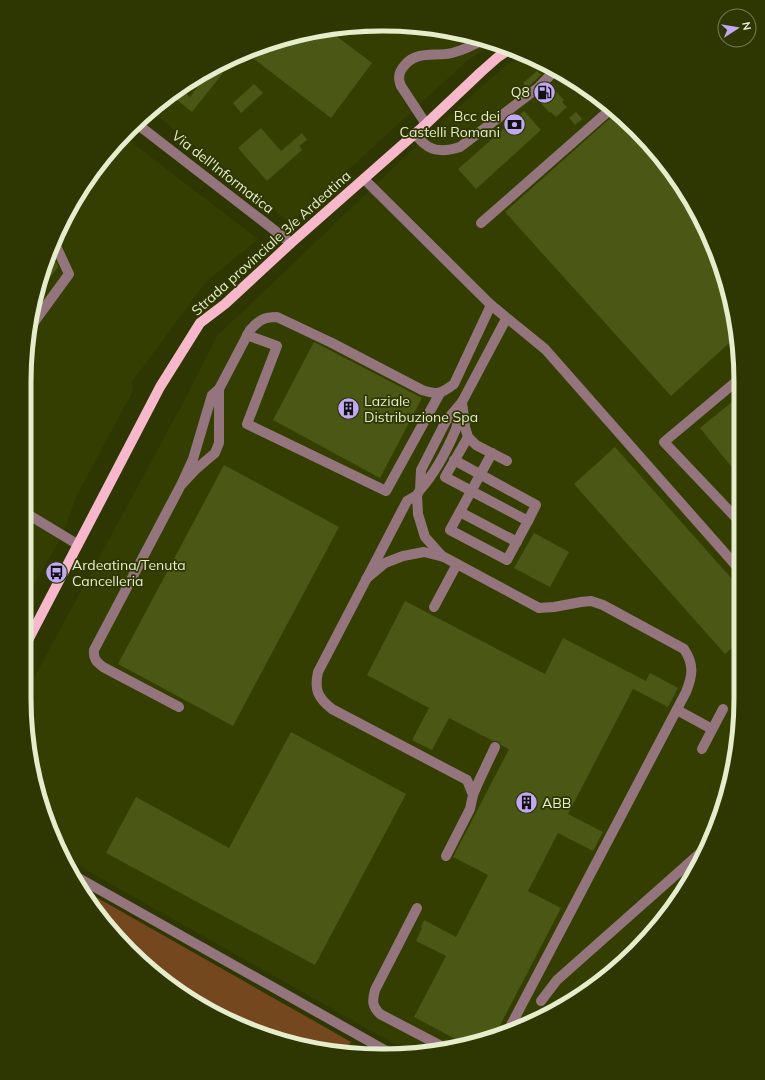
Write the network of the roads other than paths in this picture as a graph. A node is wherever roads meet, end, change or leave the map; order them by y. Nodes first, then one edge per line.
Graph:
1 (476, 44) edge
2 (504, 53) edge
3 (551, 74) edge
4 (607, 112) edge
5 (426, 124) junction
6 (141, 127) edge
7 (414, 134) junction
8 (364, 179) junction
9 (481, 223) dead end
10 (291, 243) junction
11 (58, 249) edge
12 (492, 305) junction
13 (37, 317) edge
14 (506, 319) junction
15 (247, 335) junction
16 (734, 383) edge
17 (218, 389) junction
18 (440, 393) junction
19 (462, 402) junction
20 (468, 437) junction
21 (492, 453) junction
22 (454, 460) junction
23 (507, 461) dead end
24 (480, 475) junction
25 (181, 485) junction
26 (471, 491) junction
27 (419, 493) junction
28 (460, 512) junction
29 (31, 516) edge
30 (734, 516) edge
31 (528, 521) junction
32 (517, 542) junction
33 (77, 544) junction
34 (444, 557) junction
35 (734, 563) edge
36 (457, 564) junction
37 (366, 579) junction
38 (434, 607) dead end
39 (31, 634) edge
40 (179, 707) dead end
41 (723, 709) dead end
42 (676, 710) junction
43 (712, 729) junction
44 (495, 748) dead end
45 (702, 749) dead end
46 (467, 780) junction
47 (478, 783) junction
48 (473, 795) junction
49 (446, 856) dead end
50 (696, 857) edge
51 (82, 880) edge
52 (417, 908) dead end
53 (541, 1001) dead end
54 (512, 1024) edge
55 (438, 1044) edge
56 (383, 1049) edge

1 - 5 street
2 - 5 main road, Strada provinciale 3/e Ardeatina
3 - 7 street
4 - 9 street
5 - 7 main road, Strada provinciale 3/e Ardeatina
6 - 10 street, Via dell'Informatica
7 - 8 main road, Strada provinciale 3/e Ardeatina
8 - 10 main road, Strada provinciale 3/e Ardeatina
8 - 12 street
10 - 33 main road, Strada provinciale 3/e Ardeatina
11 - 13 street
12 - 14 street
12 - 18 street
14 - 19 street
14 - 35 street
15 - 17 street
15 - 18 street
15 - 18 street
16 - 30 street
17 - 25 street
17 - 25 street
19 - 20 street
19 - 27 street
20 - 21 street
20 - 22 street
21 - 23 street
21 - 24 street
22 - 24 street
22 - 26 street
24 - 26 street
24 - 31 street
25 - 40 street
26 - 28 street
26 - 31 street
27 - 34 street
27 - 37 street
28 - 32 street
28 - 32 street
29 - 33 street
31 - 32 street
33 - 39 main road, Strada provinciale 3/e Ardeatina
34 - 36 street
34 - 37 street
36 - 38 street
36 - 42 street
37 - 46 street
41 - 43 street
42 - 43 street
42 - 54 street
43 - 45 street
44 - 47 street
46 - 47 street
46 - 48 street
47 - 48 street
48 - 49 street
50 - 53 street
51 - 56 street
52 - 55 street

